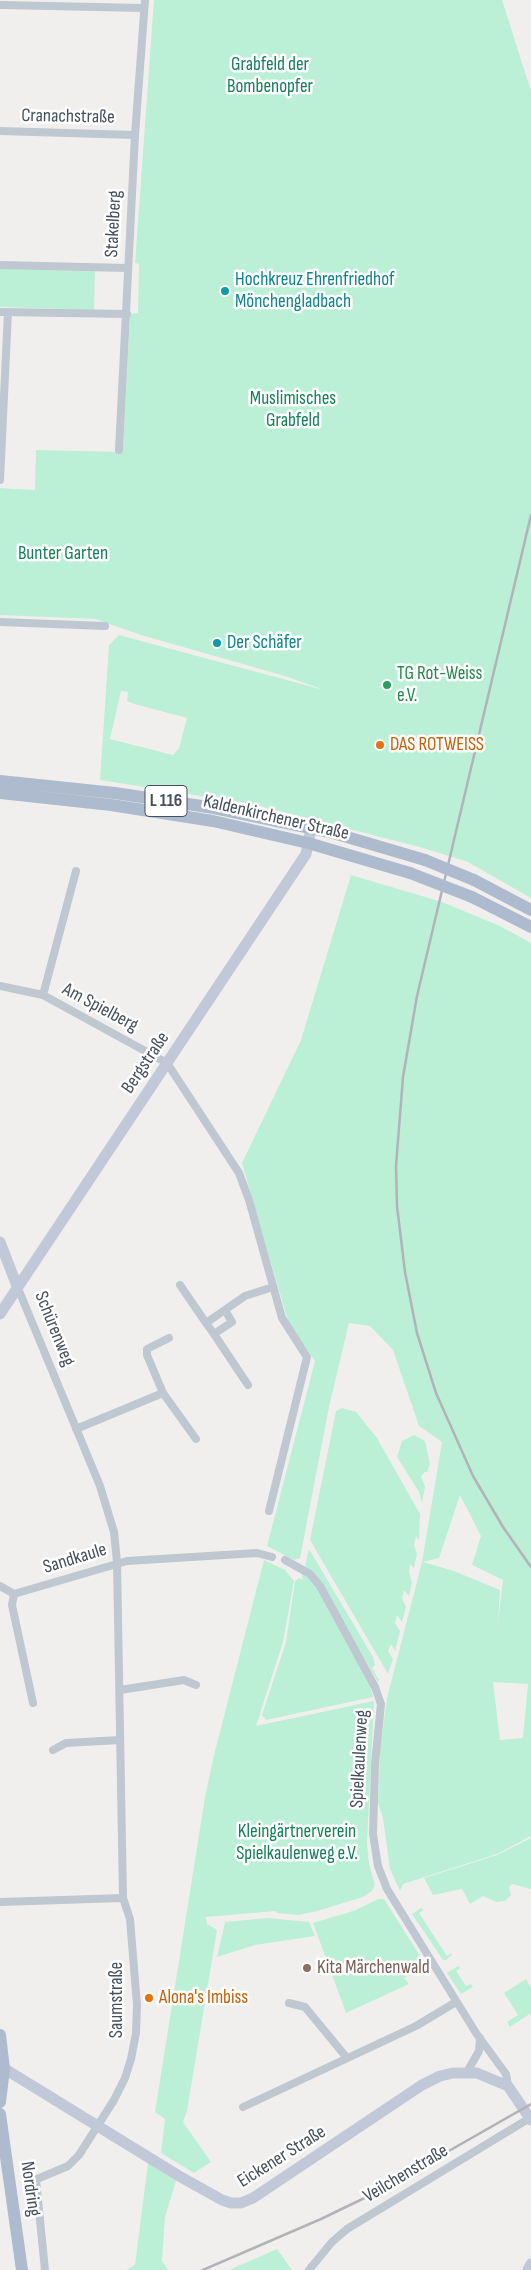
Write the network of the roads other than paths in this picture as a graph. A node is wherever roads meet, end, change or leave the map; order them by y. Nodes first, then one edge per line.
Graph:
1 (145, 4) edge
2 (0, 5) edge
3 (0, 132) edge
4 (135, 134) junction
5 (0, 265) edge
6 (128, 268) junction
7 (4, 312) edge
8 (127, 314) junction
9 (119, 450) dead end
10 (0, 480) edge
11 (0, 622) edge
12 (105, 626) dead end
13 (0, 781) edge
14 (0, 793) edge
15 (311, 828) junction
16 (308, 844) junction
17 (76, 871) dead end
18 (531, 910) edge
19 (531, 927) edge
20 (0, 986) edge
21 (43, 995) junction
22 (167, 1063) junction
23 (0, 1242) edge
24 (180, 1285) dead end
25 (17, 1286) junction
26 (273, 1287) junction
27 (224, 1310) junction
28 (0, 1314) edge
29 (206, 1323) junction
30 (214, 1334) junction
31 (169, 1338) dead end
32 (248, 1385) dead end
33 (163, 1393) junction
34 (76, 1429) junction
35 (196, 1439) dead end
36 (269, 1511) dead end
37 (272, 1557) dead end
38 (285, 1560) dead end
39 (117, 1562) junction
40 (0, 1586) edge
41 (14, 1594) junction
42 (196, 1685) dead end
43 (120, 1690) junction
44 (33, 1703) dead end
45 (120, 1740) junction
46 (53, 1750) dead end
47 (124, 1898) junction
48 (0, 1902) edge
49 (289, 2002) dead end
50 (456, 2002) junction
51 (0, 2035) edge
52 (480, 2038) junction
53 (347, 2058) junction
54 (2, 2068) edge
55 (467, 2072) junction
56 (508, 2086) junction
57 (0, 2102) edge
58 (243, 2107) dead end
59 (0, 2114) edge
60 (530, 2119) edge
61 (98, 2126) junction
62 (531, 2264) edge
63 (22, 2270) edge
64 (45, 2270) edge
65 (309, 2270) edge
66 (528, 2270) edge

1 - 2 street
1 - 4 street, Stakelberg
3 - 4 street, Cranachstraße
4 - 6 street, Stakelberg
5 - 6 street
6 - 8 street, Stakelberg
7 - 8 street
7 - 10 street
8 - 9 street, Stakelberg
11 - 12 street
13 - 15 main road, Kaldenkirchener Straße / L 116
14 - 16 main road, Kaldenkirchener Straße / L 116
15 - 16 street, Bergstraße
15 - 18 main road, Kaldenkirchener Straße / L 116, bridge
16 - 19 main road, Kaldenkirchener Straße / L 116, bridge
16 - 22 street, Bergstraße
17 - 21 street, Am Spielberg
20 - 21 street, Am Spielberg
21 - 22 street, Am Spielberg
22 - 25 street, Bergstraße
22 - 26 street
23 - 25 street, Schürenweg
24 - 29 street
25 - 28 street, Bergstraße
25 - 34 street, Schürenweg
26 - 27 street
26 - 36 street
27 - 29 street
27 - 30 street
29 - 30 street
30 - 32 street
31 - 33 street
33 - 34 street
33 - 35 street
34 - 39 street, Schürenweg
37 - 39 street, Sandkaule
38 - 50 street, Spielkaulenweg
39 - 41 street, Sandkaule
39 - 43 street, Saumstraße
40 - 41 street
41 - 44 street
42 - 43 street
43 - 45 street, Saumstraße
45 - 46 street
45 - 47 street, Saumstraße
47 - 48 street
47 - 61 street, Saumstraße
49 - 53 street
50 - 52 street, Spielkaulenweg
50 - 53 street
51 - 54 main road
52 - 55 street
52 - 56 street, Spielkaulenweg
53 - 58 street
54 - 57 main road
54 - 61 street, Eickener Straße
55 - 56 street, Eickener Straße
55 - 61 street, Eickener Straße
56 - 60 street
59 - 63 main road, Nordring
60 - 65 street, Veilchenstraße
61 - 64 street, Saumstraße
62 - 66 street

